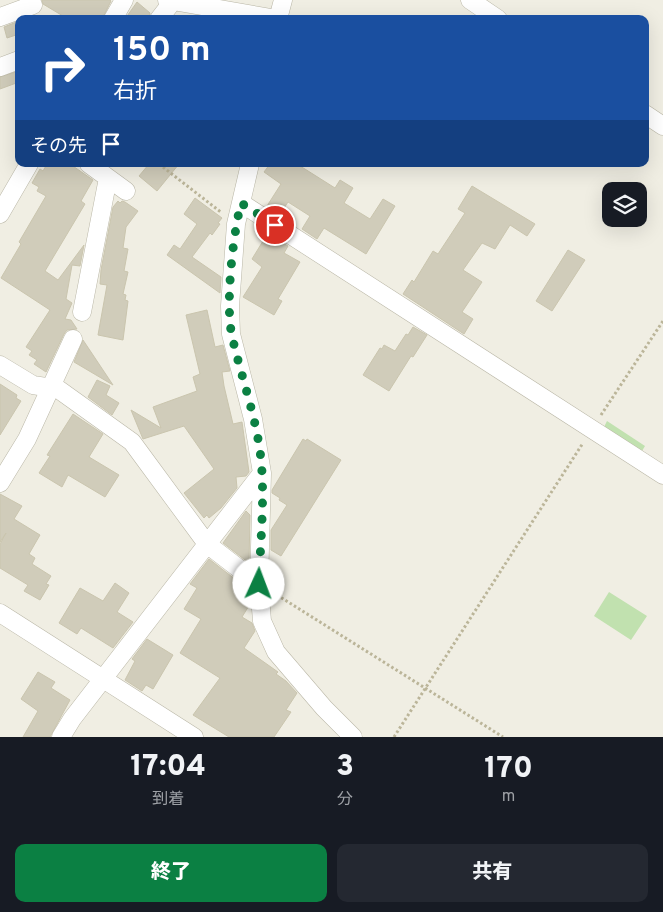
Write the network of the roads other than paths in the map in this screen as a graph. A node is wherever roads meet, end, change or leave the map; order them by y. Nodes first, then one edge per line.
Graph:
1 (124, 0) edge
2 (170, 0) edge
3 (283, 0) edge
4 (470, 0) edge
5 (34, 8) edge
6 (220, 14) edge
7 (115, 15) edge
8 (161, 15) edge
9 (278, 15) edge
10 (492, 15) edge
11 (0, 17) edge
12 (15, 61) edge
13 (0, 67) edge
14 (649, 117) edge
15 (663, 126) edge
16 (27, 167) edge
17 (93, 167) edge
18 (249, 167) edge
19 (108, 178) junction
20 (126, 191) dead end
21 (241, 203) junction
22 (0, 214) edge
23 (82, 312) dead end
24 (73, 339) dead end
25 (0, 365) edge
26 (50, 388) junction
27 (262, 473) junction
28 (663, 475) edge
29 (0, 483) edge
30 (207, 544) junction
31 (259, 584) junction
32 (0, 613) edge
33 (104, 678) junction
34 (62, 737) edge
35 (194, 737) edge
36 (353, 737) edge

1 - 7 street
2 - 6 street
2 - 8 street
3 - 9 street
4 - 10 street
5 - 11 street
12 - 13 street
14 - 15 street
16 - 22 street
17 - 19 street
18 - 21 street
19 - 20 street
19 - 23 street
21 - 27 street
21 - 28 street
24 - 26 street
25 - 26 street
26 - 29 street
26 - 30 street
27 - 30 street
27 - 31 street
30 - 31 street
30 - 33 street
31 - 36 street
32 - 33 street
33 - 34 street
33 - 35 street

